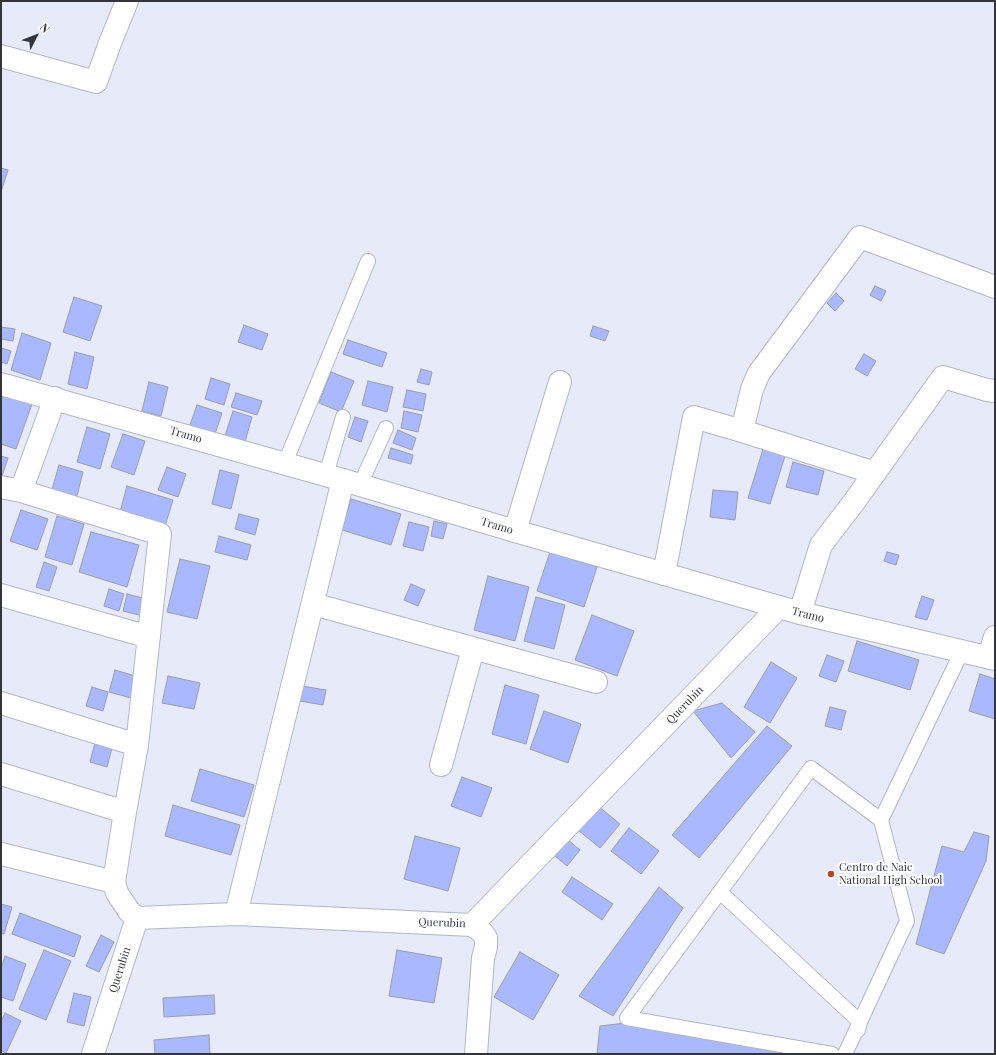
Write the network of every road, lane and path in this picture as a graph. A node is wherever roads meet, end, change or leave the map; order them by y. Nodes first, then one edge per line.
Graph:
1 (127, 1) edge
2 (1, 56) edge
3 (368, 261) dead end
4 (995, 288) edge
5 (560, 382) dead end
6 (1, 384) edge
7 (995, 391) edge
8 (55, 398) junction
9 (343, 417) dead end
10 (386, 428) dead end
11 (742, 431) junction
12 (284, 463) junction
13 (875, 473) junction
14 (343, 480) junction
15 (11, 489) edge
16 (515, 531) junction
17 (664, 574) junction
18 (1, 595) edge
19 (313, 604) junction
20 (779, 607) junction
21 (800, 613) junction
22 (149, 637) junction
23 (995, 637) edge
24 (473, 648) junction
25 (962, 651) junction
26 (992, 658) edge
27 (596, 682) dead end
28 (1, 703) edge
29 (137, 745) junction
30 (441, 765) dead end
31 (1, 774) edge
32 (125, 812) junction
33 (881, 820) junction
34 (1, 854) edge
35 (114, 882) junction
36 (720, 892) junction
37 (236, 914) junction
38 (137, 918) junction
39 (472, 924) junction
40 (860, 1022) junction
41 (94, 1054) edge
42 (476, 1054) edge
43 (832, 1054) edge
44 (845, 1054) edge
45 (853, 1054) edge

1 - 2 street
3 - 12 lane
4 - 11 street
5 - 16 street
6 - 8 street, Tramo
7 - 13 street
8 - 12 street, Tramo
8 - 15 street
9 - 14 lane
10 - 14 lane
11 - 13 street
11 - 17 street
12 - 14 street, Tramo
13 - 21 street
14 - 16 street, Tramo
14 - 19 street
15 - 22 street
16 - 17 street, Tramo
17 - 20 street, Tramo
18 - 22 street
19 - 24 street
19 - 37 street
20 - 21 street, Tramo
20 - 39 street, Querubin
21 - 25 street, Tramo
22 - 29 street
23 - 26 street
24 - 27 street
24 - 30 street
25 - 26 street, Tramo
25 - 33 lane
28 - 29 street
29 - 32 street
31 - 32 street
32 - 35 street
33 - 36 lane
33 - 40 lane
34 - 35 street
35 - 38 street
36 - 40 lane
36 - 43 lane
37 - 38 street, Querubin
37 - 39 street, Querubin
38 - 41 street, Querubin
39 - 42 street
40 - 44 lane
40 - 45 lane

